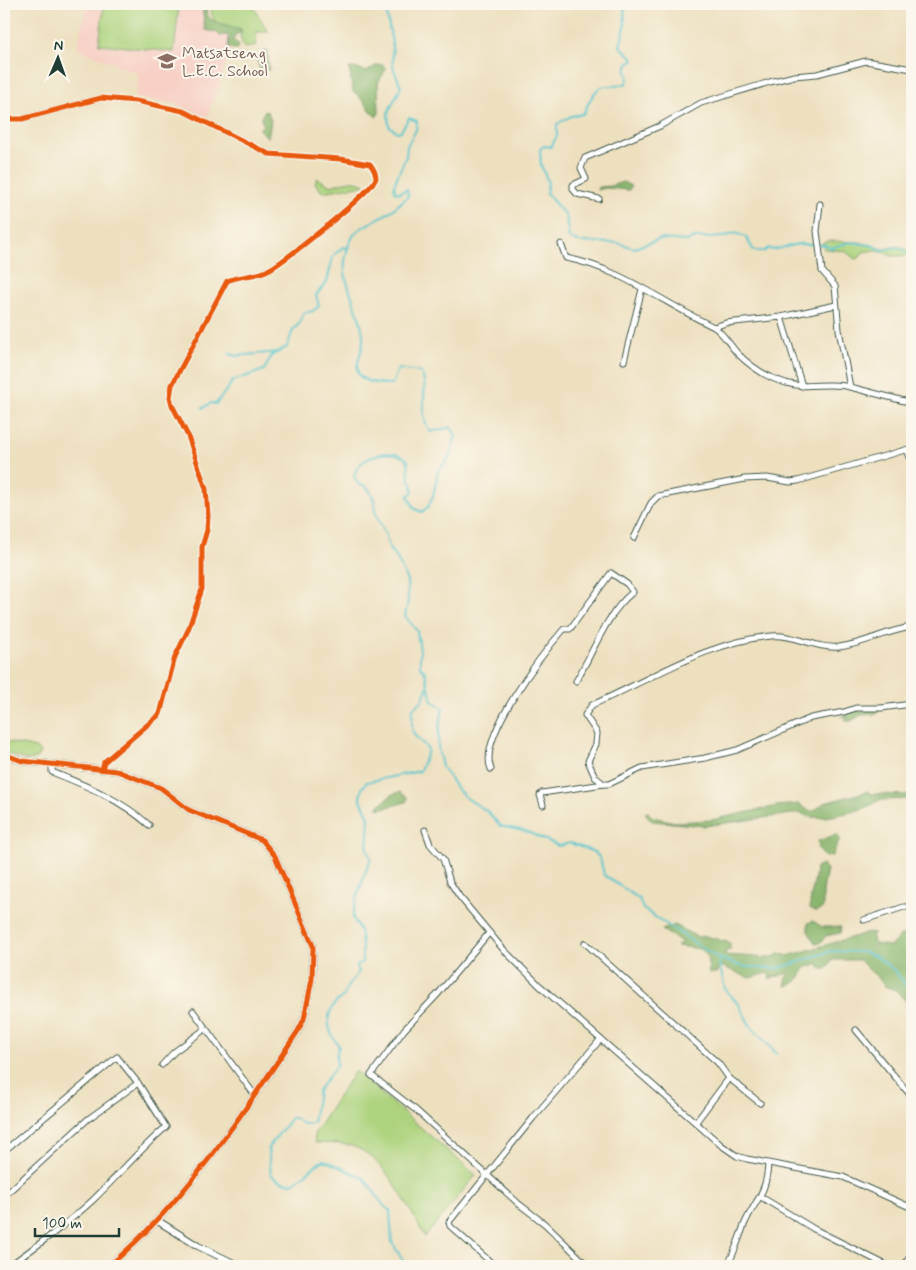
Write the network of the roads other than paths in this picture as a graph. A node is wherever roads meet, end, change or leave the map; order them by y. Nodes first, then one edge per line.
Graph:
1 (912, 69) edge
2 (4, 119) edge
3 (600, 199) dead end
4 (820, 204) dead end
5 (562, 244) dead end
6 (642, 290) junction
7 (836, 305) junction
8 (781, 317) junction
9 (714, 327) junction
10 (624, 361) dead end
11 (802, 386) junction
12 (850, 387) junction
13 (912, 404) edge
14 (910, 449) edge
15 (912, 462) edge
16 (634, 538) dead end
17 (912, 627) edge
18 (576, 681) dead end
19 (912, 704) edge
20 (4, 754) edge
21 (52, 765) junction
22 (102, 768) junction
23 (490, 769) dead end
24 (604, 784) junction
25 (543, 805) dead end
26 (148, 825) dead end
27 (425, 830) dead end
28 (912, 907) edge
29 (864, 920) dead end
30 (489, 933) junction
31 (585, 943) dead end
32 (193, 1011) dead end
33 (205, 1029) junction
34 (856, 1030) dead end
35 (600, 1040) junction
36 (162, 1065) dead end
37 (729, 1078) junction
38 (138, 1083) junction
39 (254, 1094) junction
40 (912, 1097) edge
41 (760, 1103) dead end
42 (696, 1122) junction
43 (4, 1151) edge
44 (768, 1163) junction
45 (487, 1174) junction
46 (4, 1196) edge
47 (761, 1197) junction
48 (912, 1208) edge
49 (158, 1221) junction
50 (912, 1253) edge
51 (9, 1266) edge
52 (109, 1266) edge
53 (240, 1266) edge
54 (495, 1266) edge
55 (588, 1266) edge
56 (727, 1266) edge
57 (888, 1266) edge
58 (904, 1266) edge

1 - 3 street
2 - 22 street
4 - 7 street
5 - 6 street
6 - 9 street
6 - 10 street
7 - 8 street
7 - 12 street
8 - 9 street
8 - 11 street
9 - 11 street
11 - 12 street
12 - 13 street
14 - 15 street
14 - 16 street
17 - 24 street
18 - 23 street
19 - 24 street
20 - 21 street
21 - 22 street
21 - 26 street
22 - 39 street
24 - 25 street
27 - 30 street
28 - 29 street
30 - 35 street
30 - 45 street
31 - 37 street
32 - 33 street
33 - 36 street
33 - 39 street
34 - 40 street
35 - 42 street
35 - 45 street
37 - 41 street
37 - 42 street
38 - 43 street
38 - 46 street
38 - 51 street
39 - 49 street
42 - 44 street
44 - 47 street
44 - 48 street
45 - 54 street
45 - 55 street
47 - 56 street
47 - 57 street
49 - 52 street
49 - 53 street
50 - 58 street

